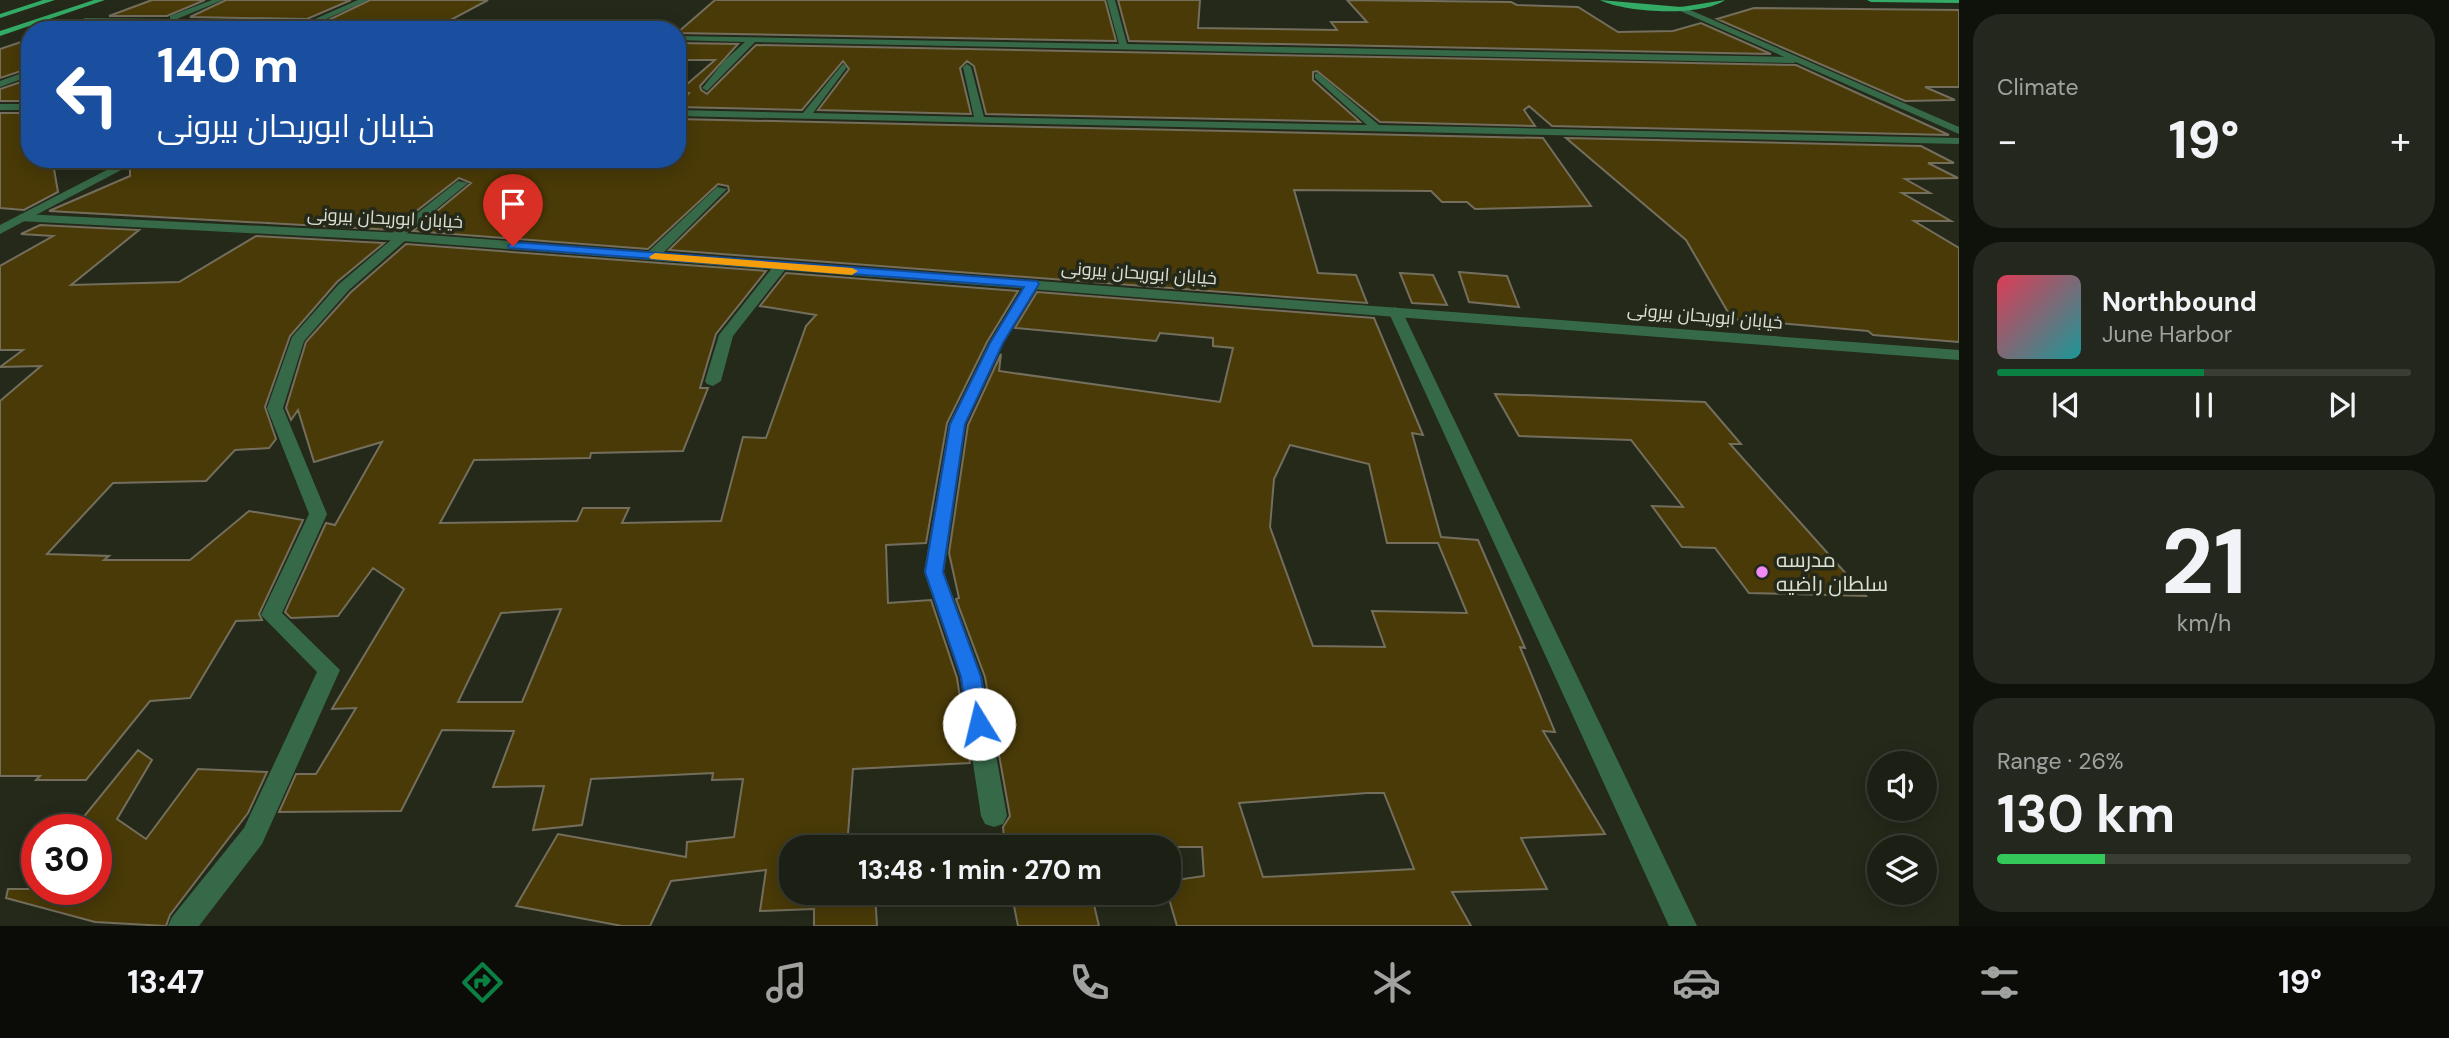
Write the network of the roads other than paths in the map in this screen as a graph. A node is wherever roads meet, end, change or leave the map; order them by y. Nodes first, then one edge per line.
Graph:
1 (51, 0) edge
2 (101, 0) edge
3 (219, 0) edge
4 (364, 0) edge
5 (1111, 0) edge
6 (1604, 0) edge
7 (1721, 0) edge
8 (1871, 0) edge
9 (1959, 1) edge
10 (1681, 8) junction
11 (0, 16) edge
12 (85, 20) dead end
13 (39, 21) edge
14 (164, 21) joint
15 (316, 21) edge
16 (21, 27) edge
17 (0, 34) edge
18 (686, 38) edge
19 (753, 39) junction
20 (1124, 47) junction
21 (1794, 60) junction
22 (844, 67) dead end
23 (967, 67) dead end
24 (21, 76) edge
25 (1318, 76) dead end
26 (0, 84) edge
27 (707, 88) dead end
28 (0, 107) edge
29 (21, 107) edge
30 (686, 113) edge
31 (806, 116) junction
32 (980, 120) junction
33 (1376, 128) junction
34 (1959, 131) edge
35 (1959, 141) edge
36 (120, 168) edge
37 (463, 183) dead end
38 (721, 190) dead end
39 (23, 218) junction
40 (0, 230) edge
41 (399, 237) junction
42 (652, 256) junction
43 (781, 266) junction
44 (1032, 284) junction
45 (1395, 311) junction
46 (1959, 355) edge
47 (713, 381) dead end
48 (993, 817) dead end
49 (182, 926) edge
50 (1683, 926) edge

1 - 11 main road
2 - 13 main road
3 - 14 street
4 - 15 street
5 - 20 street
6 - 10 main road
7 - 10 main road
8 - 9 main road
10 - 21 street
12 - 14 street
16 - 17 main road
18 - 19 street
19 - 20 street
19 - 27 street
20 - 21 street
21 - 34 street
22 - 31 street
23 - 32 street
24 - 26 street
25 - 33 street
28 - 29 street
30 - 31 street
31 - 32 street
32 - 33 street
33 - 35 street
36 - 39 street
37 - 41 street
38 - 42 street
39 - 40 street
39 - 41 street, خیابان ابوریحان بیرونی
41 - 42 street, خیابان ابوریحان بیرونی
41 - 49 street
42 - 43 street, خیابان ابوریحان بیرونی
43 - 44 street, خیابان ابوریحان بیرونی
43 - 47 street
44 - 45 street, خیابان ابوریحان بیرونی
44 - 48 street
45 - 46 street, خیابان ابوریحان بیرونی
45 - 50 street

